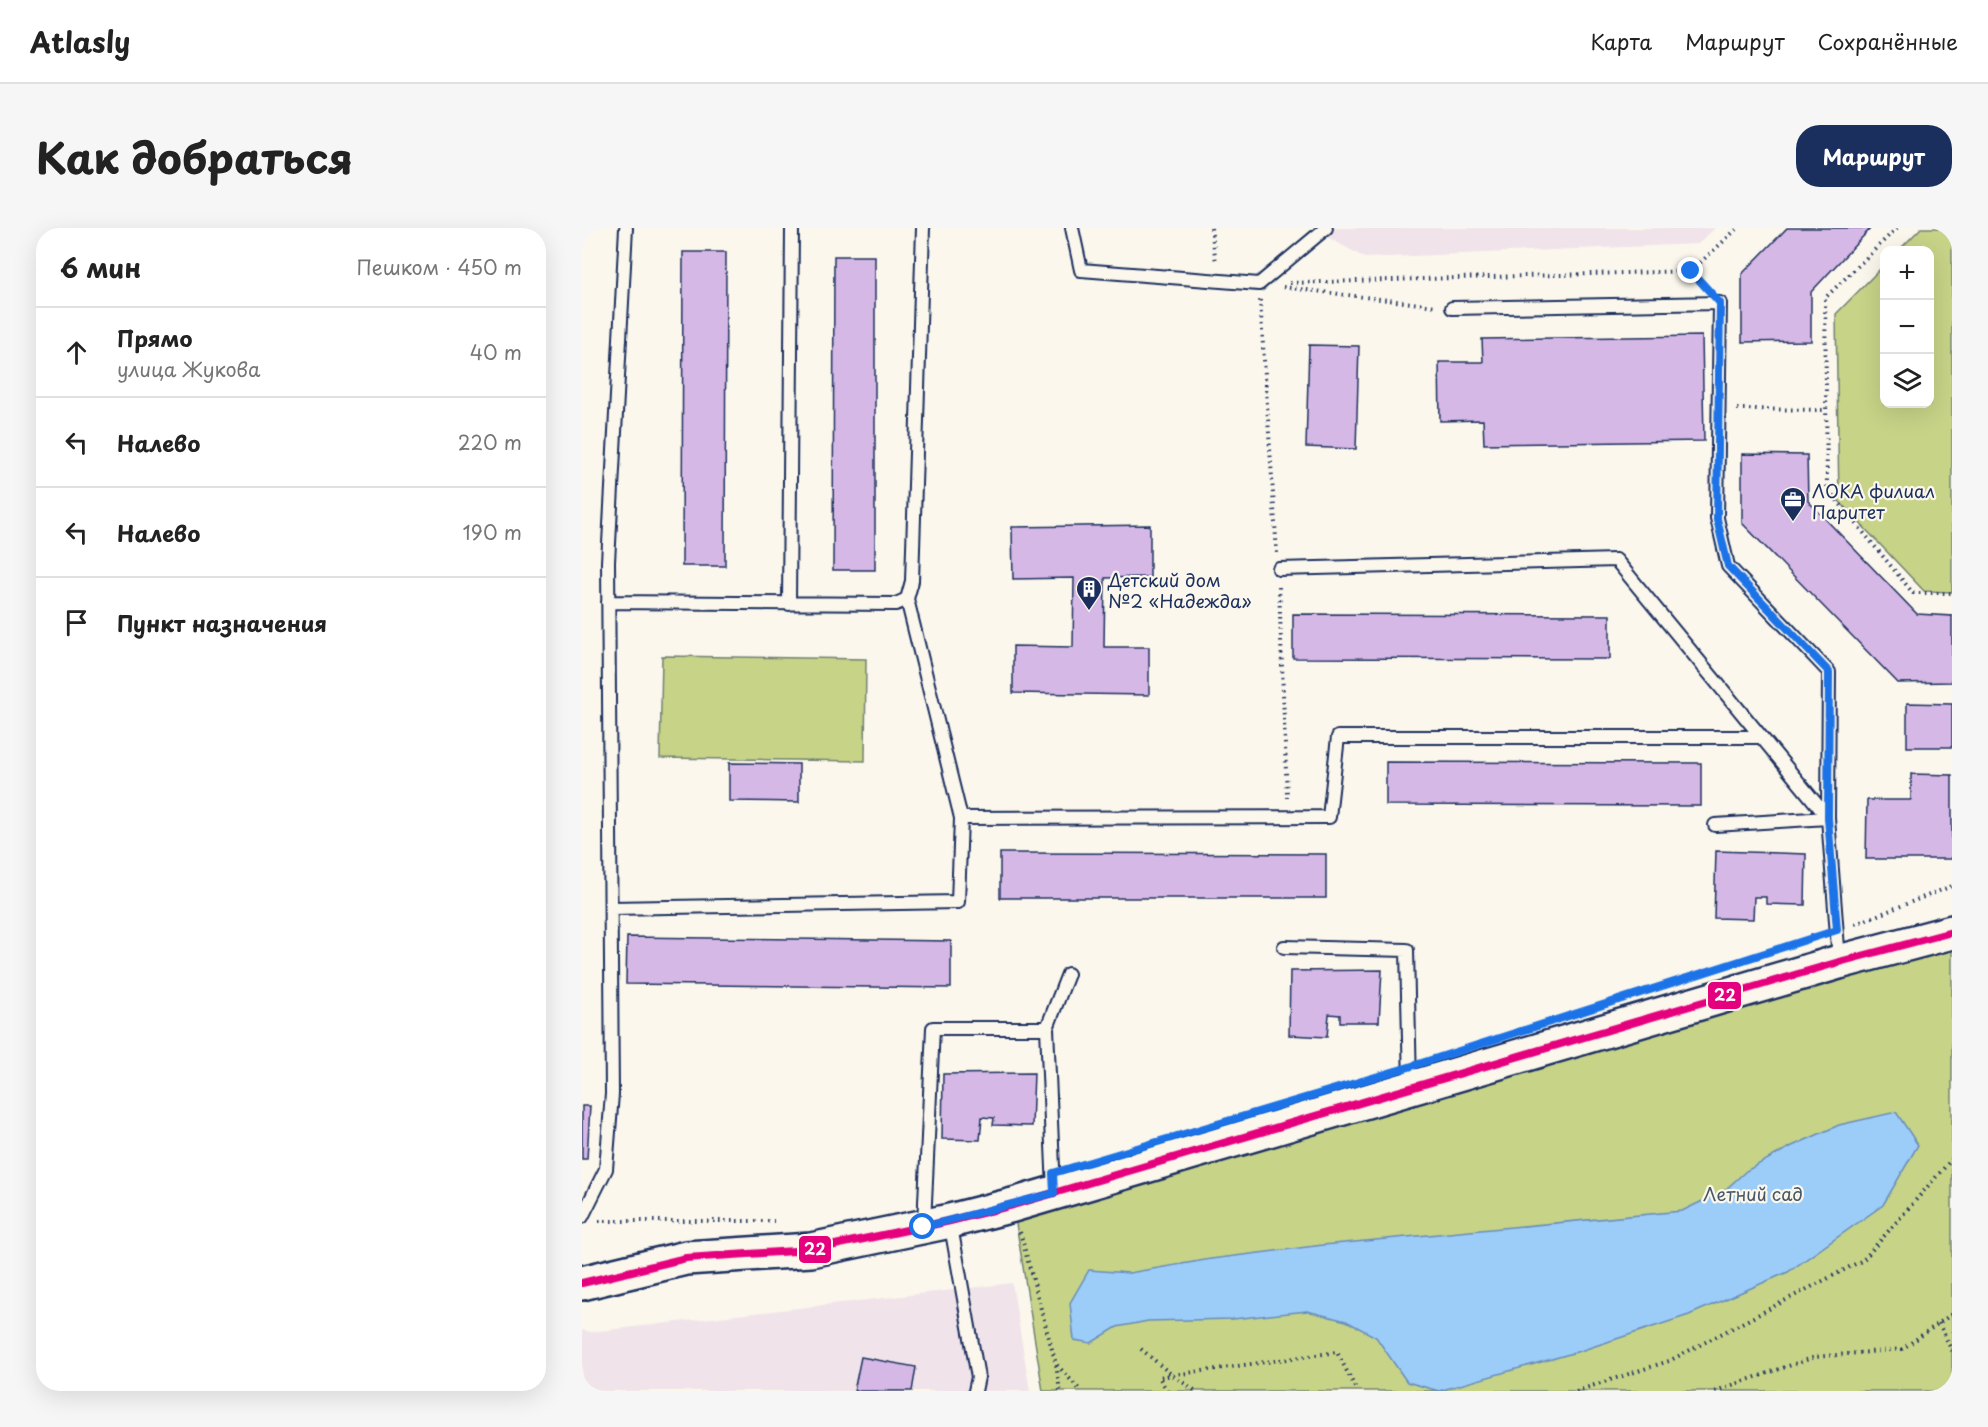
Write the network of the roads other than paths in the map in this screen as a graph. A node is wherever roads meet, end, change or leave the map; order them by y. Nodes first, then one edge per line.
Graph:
1 (626, 228) edge
2 (792, 228) edge
3 (923, 228) edge
4 (1072, 228) edge
5 (1326, 228) edge
6 (1452, 308) road end
7 (1279, 569) dead end
8 (907, 599) junction
9 (608, 602) junction
10 (789, 603) junction
11 (1761, 737) junction
12 (961, 818) junction
13 (1828, 818) junction
14 (1715, 825) dead end
15 (611, 908) junction
16 (1952, 932) edge
17 (1838, 946) junction
18 (1284, 947) dead end
19 (1068, 974) dead end
20 (1047, 1028) junction
21 (1410, 1089) junction
22 (1054, 1193) junction
23 (588, 1219) edge
24 (937, 1224) junction
25 (582, 1283) edge
26 (975, 1391) edge

1 - 9 lane
2 - 10 lane
3 - 8 lane
4 - 5 lane
6 - 13 lane
7 - 11 lane
8 - 10 lane
8 - 12 lane
9 - 10 lane
9 - 15 lane
11 - 12 lane
11 - 13 lane
12 - 15 lane
13 - 14 lane
13 - 17 lane
15 - 23 lane
16 - 17 street
17 - 21 street
18 - 21 lane
19 - 20 lane
20 - 22 lane
20 - 24 lane
21 - 22 street
22 - 24 street
24 - 25 street
24 - 26 lane

